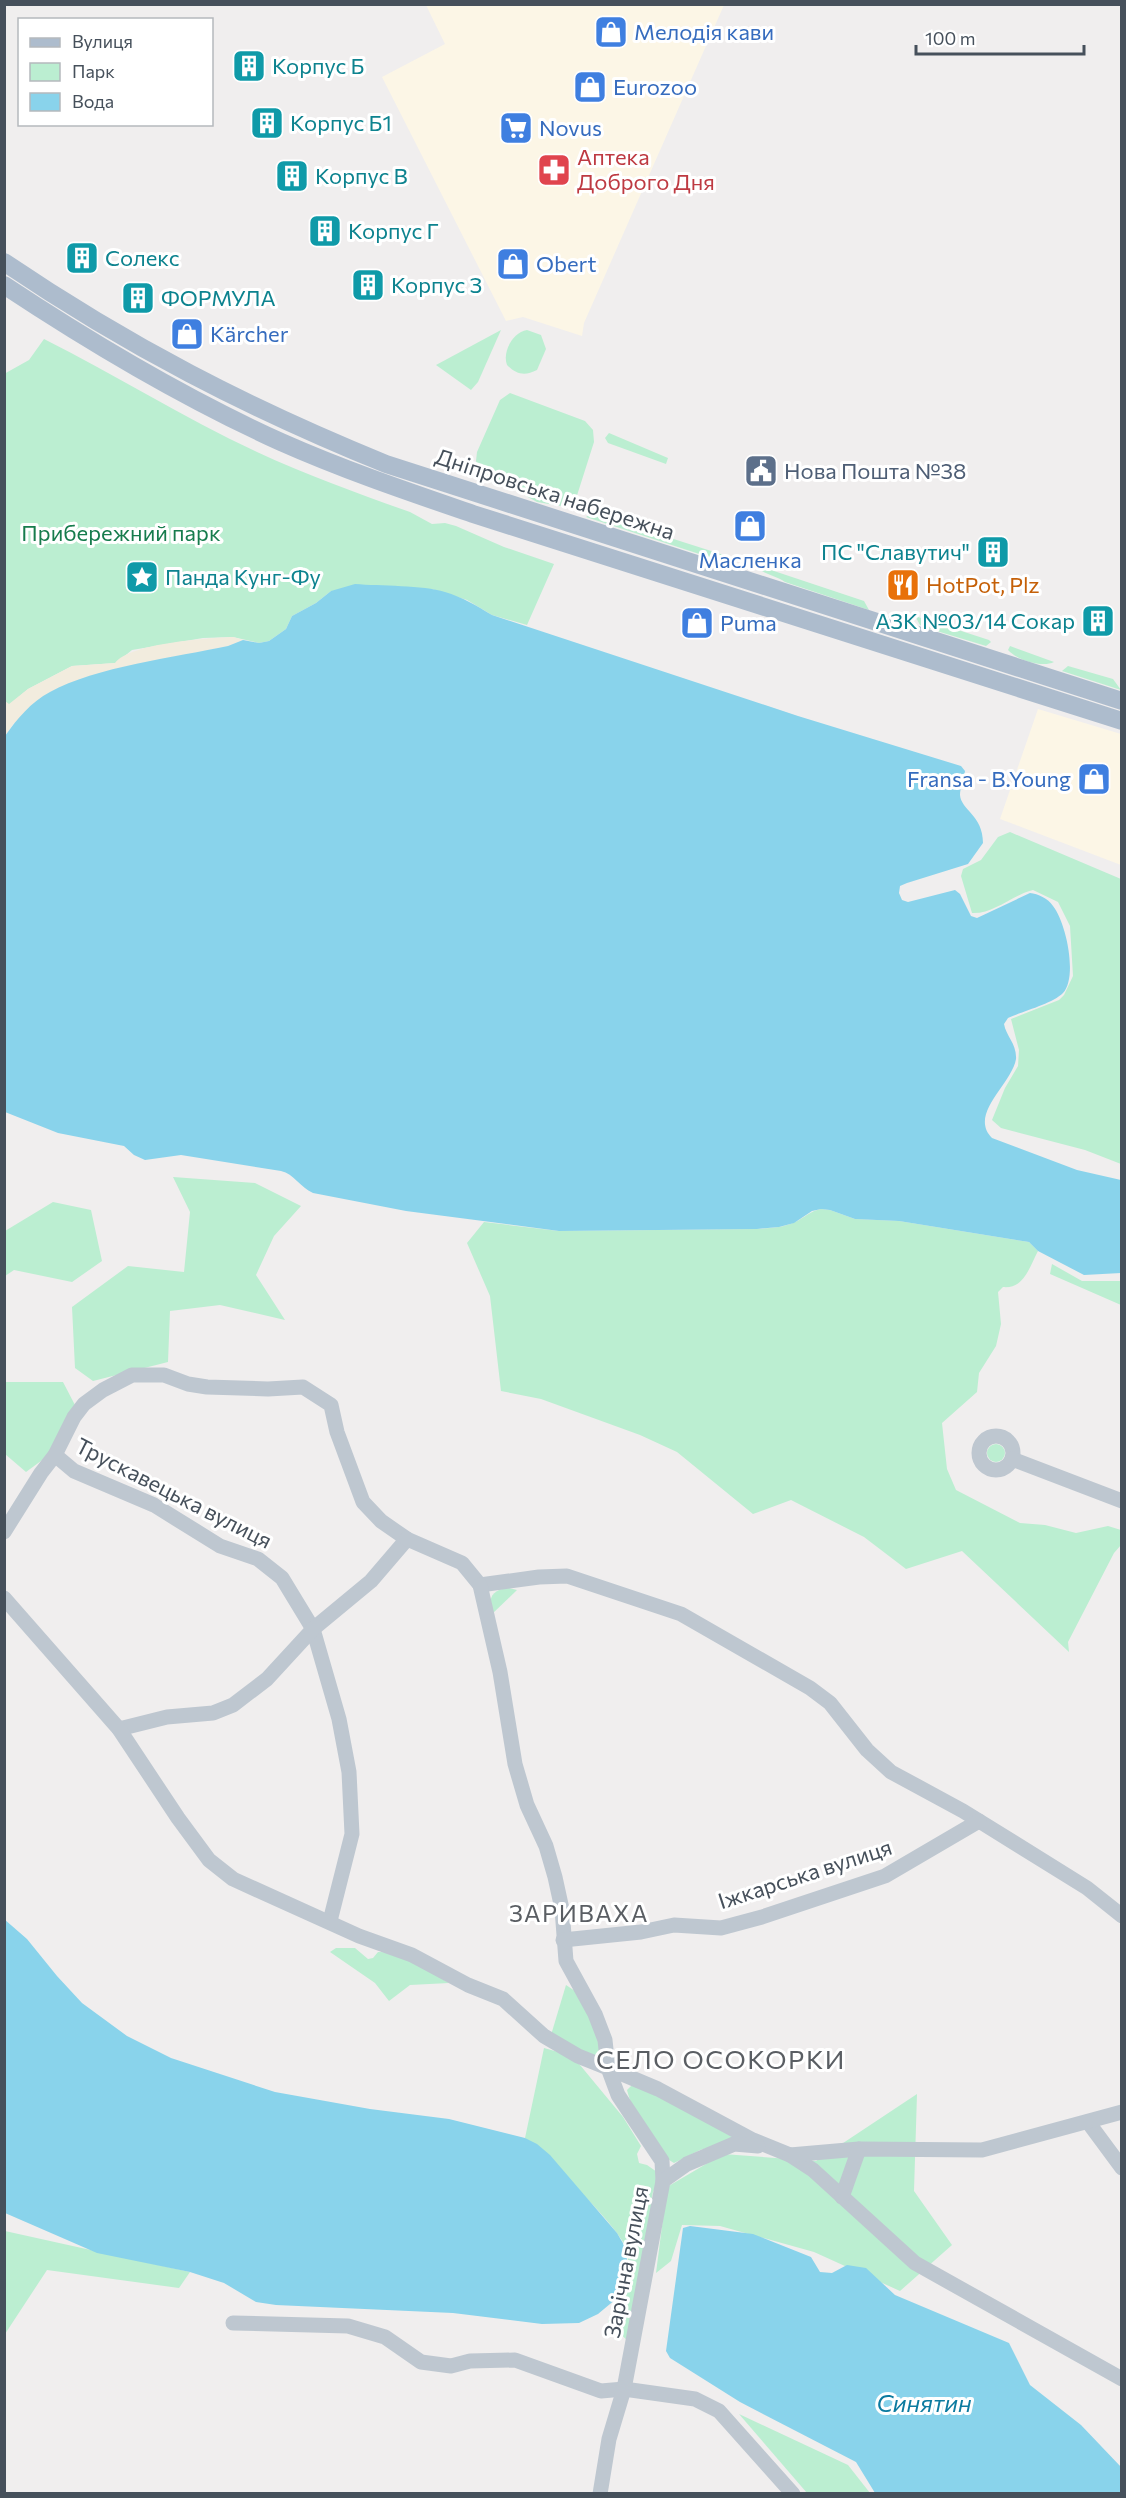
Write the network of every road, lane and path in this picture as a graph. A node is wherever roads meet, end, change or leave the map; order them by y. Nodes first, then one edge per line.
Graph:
1 (4, 262) edge
2 (4, 285) edge
3 (1122, 701) edge
4 (1122, 721) edge
5 (55, 1455) junction
6 (1012, 1459) dead end
7 (1122, 1501) edge
8 (4, 1532) edge
9 (407, 1539) junction
10 (480, 1585) junction
11 (4, 1598) edge
12 (313, 1629) junction
13 (118, 1729) junction
14 (979, 1821) junction
15 (1122, 1916) edge
16 (330, 1921) junction
17 (563, 1940) junction
18 (608, 2068) junction
19 (1122, 2112) edge
20 (1088, 2122) junction
21 (764, 2146) junction
22 (859, 2150) junction
23 (790, 2155) junction
24 (1122, 2168) edge
25 (663, 2181) junction
26 (842, 2197) junction
27 (233, 2323) dead end
28 (1122, 2379) edge
29 (624, 2389) junction
30 (600, 2493) edge
31 (793, 2493) edge

1 - 3 main road, Дніпровська набережна
2 - 4 main road, Дніпровська набережна
5 - 8 street, Трускавецька вулиця
5 - 9 street, Трускавецька вулиця
5 - 12 street, Трускавецька вулиця
6 - 7 street
9 - 10 street
9 - 12 street
10 - 14 street
10 - 17 street
11 - 13 street
12 - 13 street
12 - 16 street, Трускавецька вулиця
13 - 16 street
14 - 15 street
14 - 17 street, Іжкарська вулиця
16 - 18 street
17 - 18 street
18 - 21 street
18 - 25 street
19 - 20 street
20 - 22 street
20 - 24 street
21 - 23 street
21 - 25 street, Зарічна вулиця
22 - 23 street
22 - 26 street
23 - 26 street
25 - 29 street, Зарічна вулиця
26 - 28 street
27 - 29 street
29 - 30 street, Зарічна вулиця
29 - 31 street

